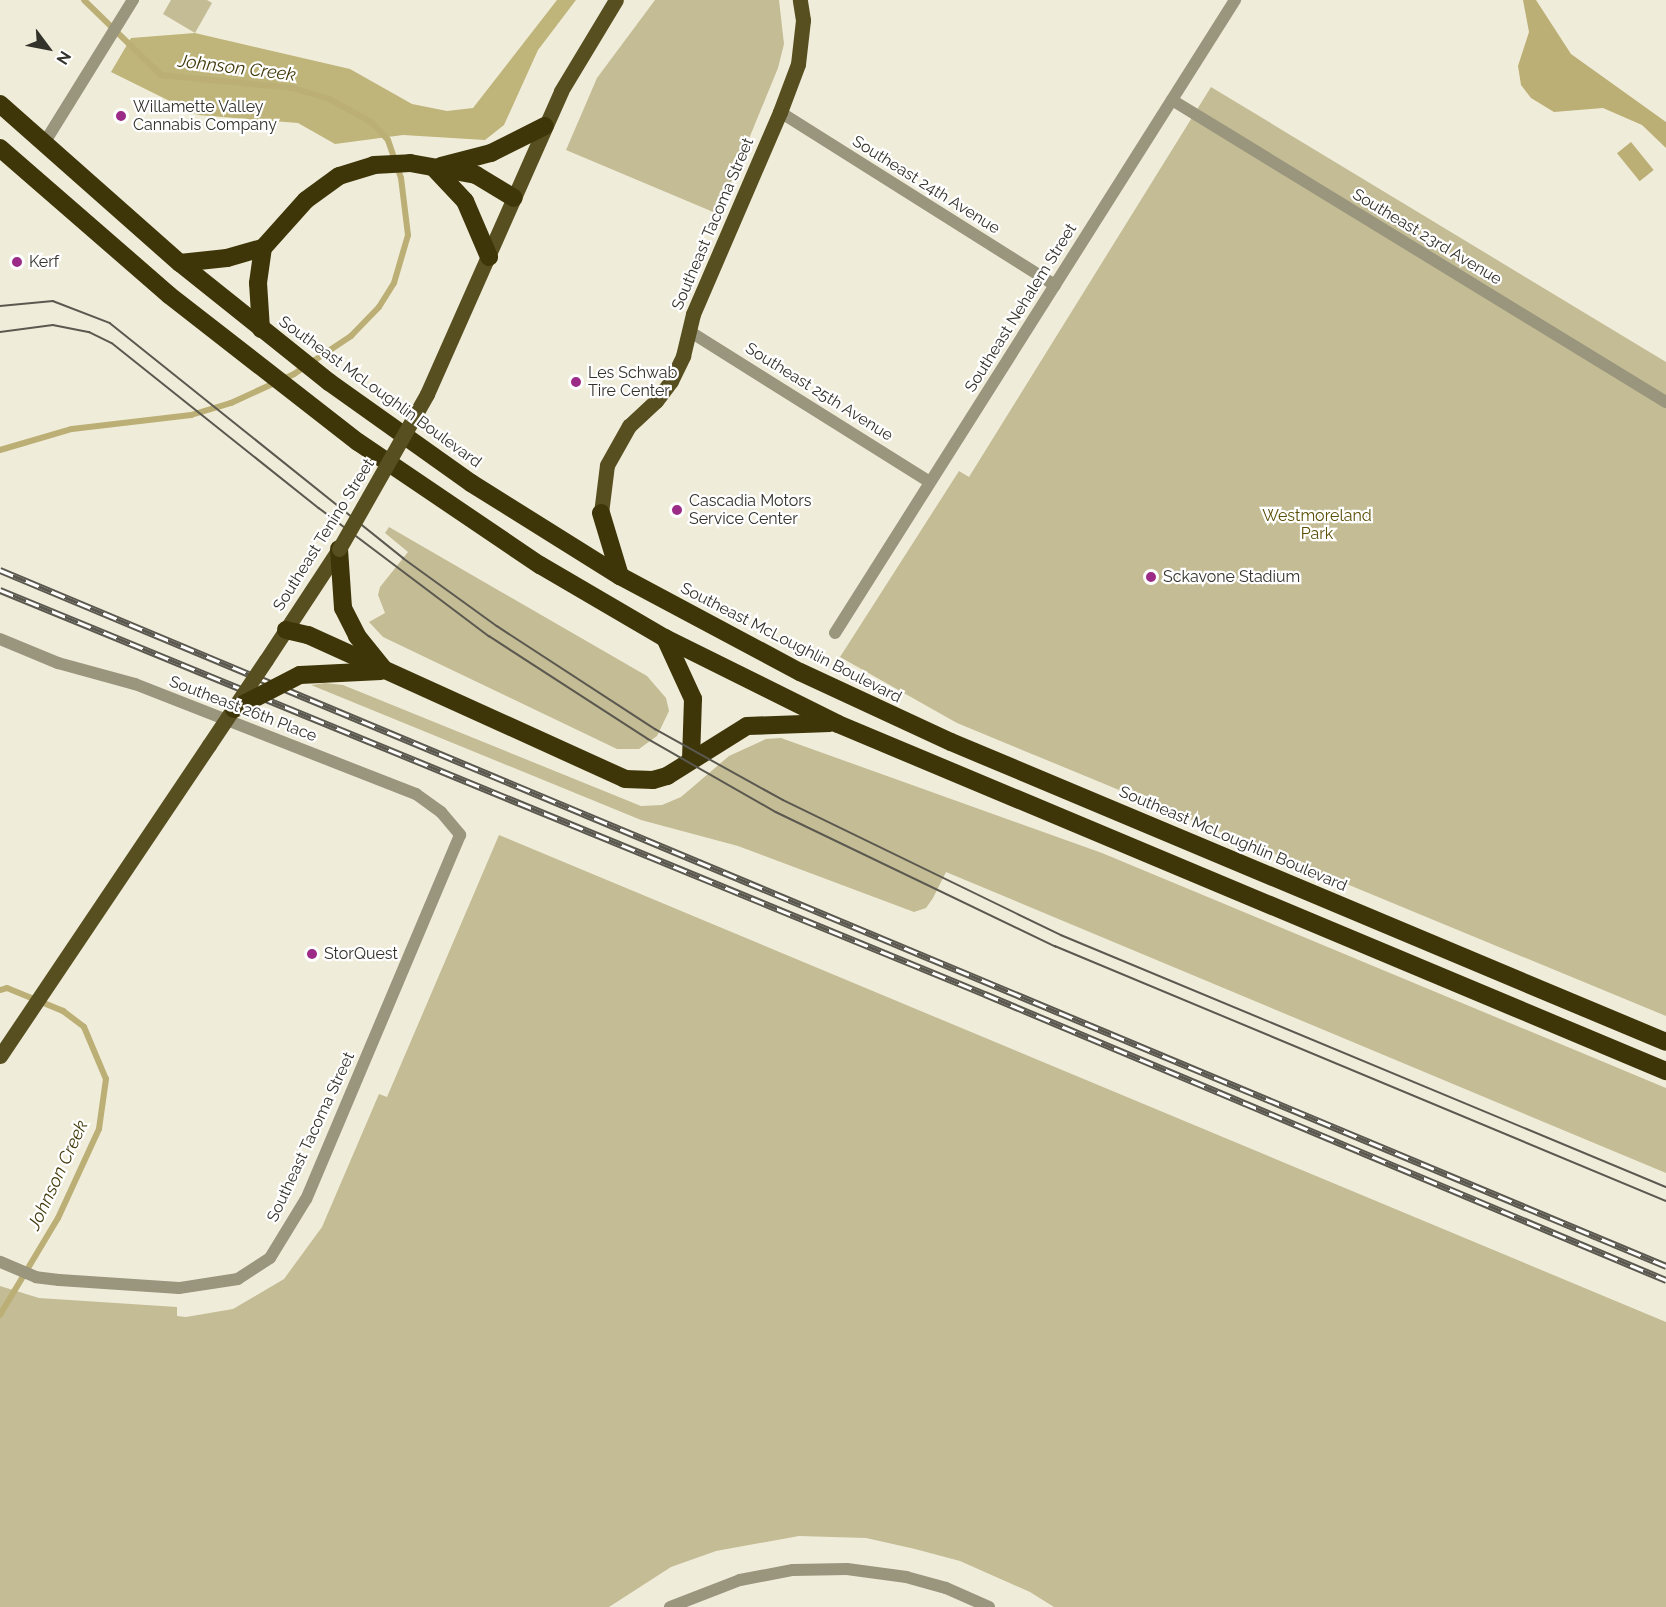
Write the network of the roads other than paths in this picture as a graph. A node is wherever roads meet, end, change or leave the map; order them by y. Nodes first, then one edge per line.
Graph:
1 (616, 0) edge
2 (800, 0) edge
3 (1235, 0) edge
4 (131, 4) edge
5 (1172, 100) junction
6 (0, 104) edge
7 (780, 112) junction
8 (545, 126) junction
9 (43, 145) junction
10 (0, 148) edge
11 (434, 168) junction
12 (514, 198) junction
13 (263, 248) junction
14 (489, 257) junction
15 (180, 263) junction
16 (1055, 285) junction
17 (261, 329) junction
18 (689, 331) junction
19 (1666, 402) edge
20 (930, 482) junction
21 (601, 513) joint
22 (339, 549) junction
23 (620, 576) junction
24 (286, 630) junction
25 (835, 633) dead end
26 (665, 638) junction
27 (0, 639) edge
28 (386, 671) junction
29 (234, 709) junction
30 (838, 724) junction
31 (691, 758) junction
32 (460, 835) joint
33 (1666, 1042) edge
34 (0, 1056) edge
35 (1666, 1071) edge
36 (0, 1262) edge
37 (670, 1607) edge
38 (989, 1607) edge

1 - 8 main road, Southeast Tenino Street
2 - 7 main road, Southeast Tacoma Street
3 - 5 street, Southeast Nehalem Street
4 - 9 street
5 - 16 street, Southeast Nehalem Street
5 - 19 street, Southeast 23rd Avenue
6 - 9 highway, Southeast McLoughlin Boulevard
7 - 16 street, Southeast 24th Avenue
7 - 18 main road, Southeast Tacoma Street
8 - 11 highway
8 - 12 main road, Southeast Tenino Street
9 - 15 highway, Southeast McLoughlin Boulevard
10 - 26 highway
11 - 12 highway
11 - 13 highway
11 - 14 highway
12 - 14 main road, Southeast Tenino Street
13 - 15 highway
13 - 17 highway
14 - 22 main road, Southeast Tenino Street, bridge
15 - 17 highway, Southeast McLoughlin Boulevard
16 - 20 street, Southeast Nehalem Street
17 - 23 highway, Southeast McLoughlin Boulevard
18 - 20 street, Southeast 25th Avenue
18 - 21 main road, Southeast Tacoma Street
20 - 25 street, Southeast Nehalem Street
21 - 23 highway
22 - 24 main road, Southeast Tenino Street
22 - 28 highway
23 - 33 highway, Southeast McLoughlin Boulevard
24 - 28 highway
24 - 29 main road, Southeast Tenino Street, bridge
26 - 30 highway
26 - 31 highway
27 - 32 street, Southeast 26th Place
28 - 29 highway, bridge
28 - 31 highway
29 - 34 main road, Southeast Tenino Street, bridge
30 - 31 highway
30 - 35 highway
32 - 36 street, Southeast Tacoma Street
37 - 38 street

